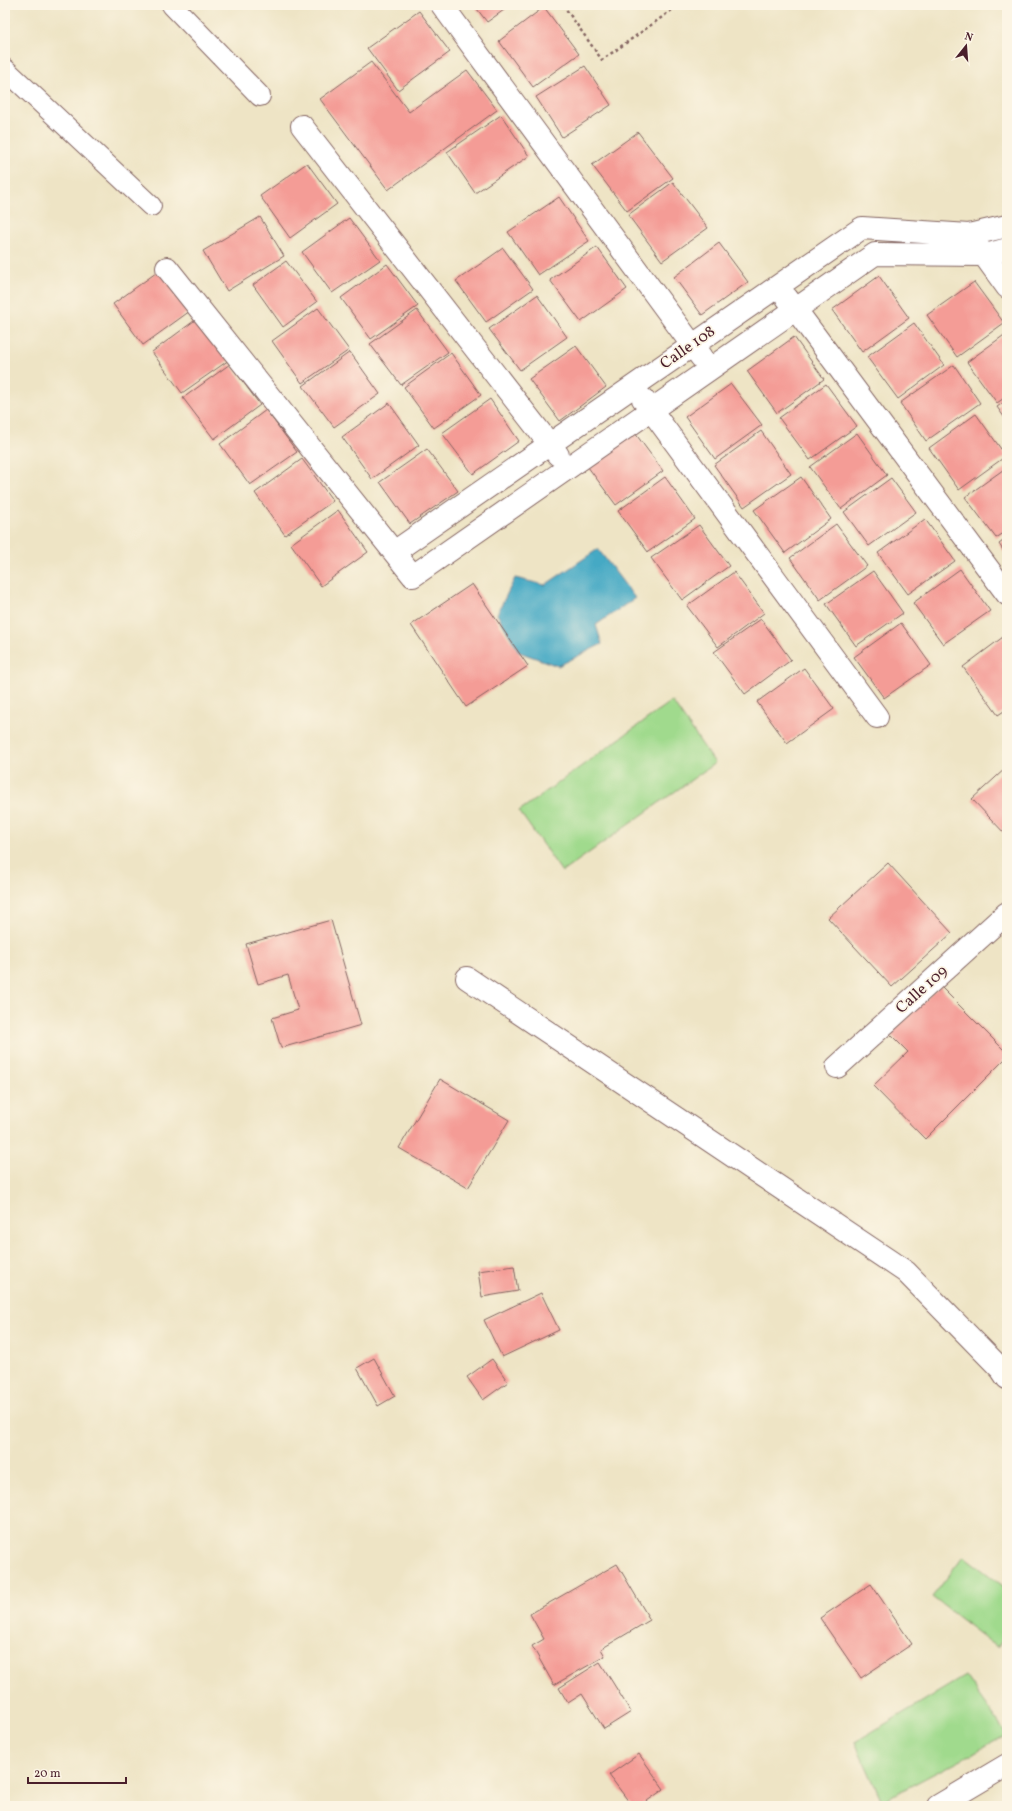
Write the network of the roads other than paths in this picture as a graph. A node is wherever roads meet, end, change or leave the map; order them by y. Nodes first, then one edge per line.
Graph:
1 (172, 5) edge
2 (442, 5) edge
3 (5, 70) edge
4 (260, 96) dead end
5 (302, 126) dead end
6 (151, 206) dead end
7 (1007, 226) edge
8 (969, 235) junction
9 (1007, 249) edge
10 (985, 255) junction
11 (167, 268) dead end
12 (778, 286) junction
13 (1007, 287) edge
14 (795, 310) junction
15 (691, 346) junction
16 (710, 369) junction
17 (634, 386) junction
18 (651, 410) junction
19 (549, 445) junction
20 (568, 468) junction
21 (394, 552) junction
22 (1007, 594) edge
23 (877, 717) dead end
24 (1007, 913) edge
25 (467, 978) dead end
26 (837, 1067) dead end
27 (1007, 1378) edge
28 (1007, 1765) edge
29 (938, 1806) edge

1 - 4 lane
2 - 15 street
3 - 6 lane
5 - 19 street
7 - 8 street, Calle 108
8 - 10 street
8 - 12 street, Calle 108
9 - 10 street, Calle 108
10 - 13 street
10 - 14 street, Calle 108
11 - 21 street
12 - 14 street
12 - 15 street, Calle 108
14 - 16 street, Calle 108
14 - 22 street
15 - 16 street
15 - 17 street, Calle 108
16 - 18 street, Calle 108
17 - 18 street
17 - 19 street, Calle 108
18 - 20 street, Calle 108
18 - 23 street
19 - 20 street
19 - 21 street, Calle 108
20 - 21 street, Calle 108
24 - 26 street, Calle 109
25 - 27 street
28 - 29 street

